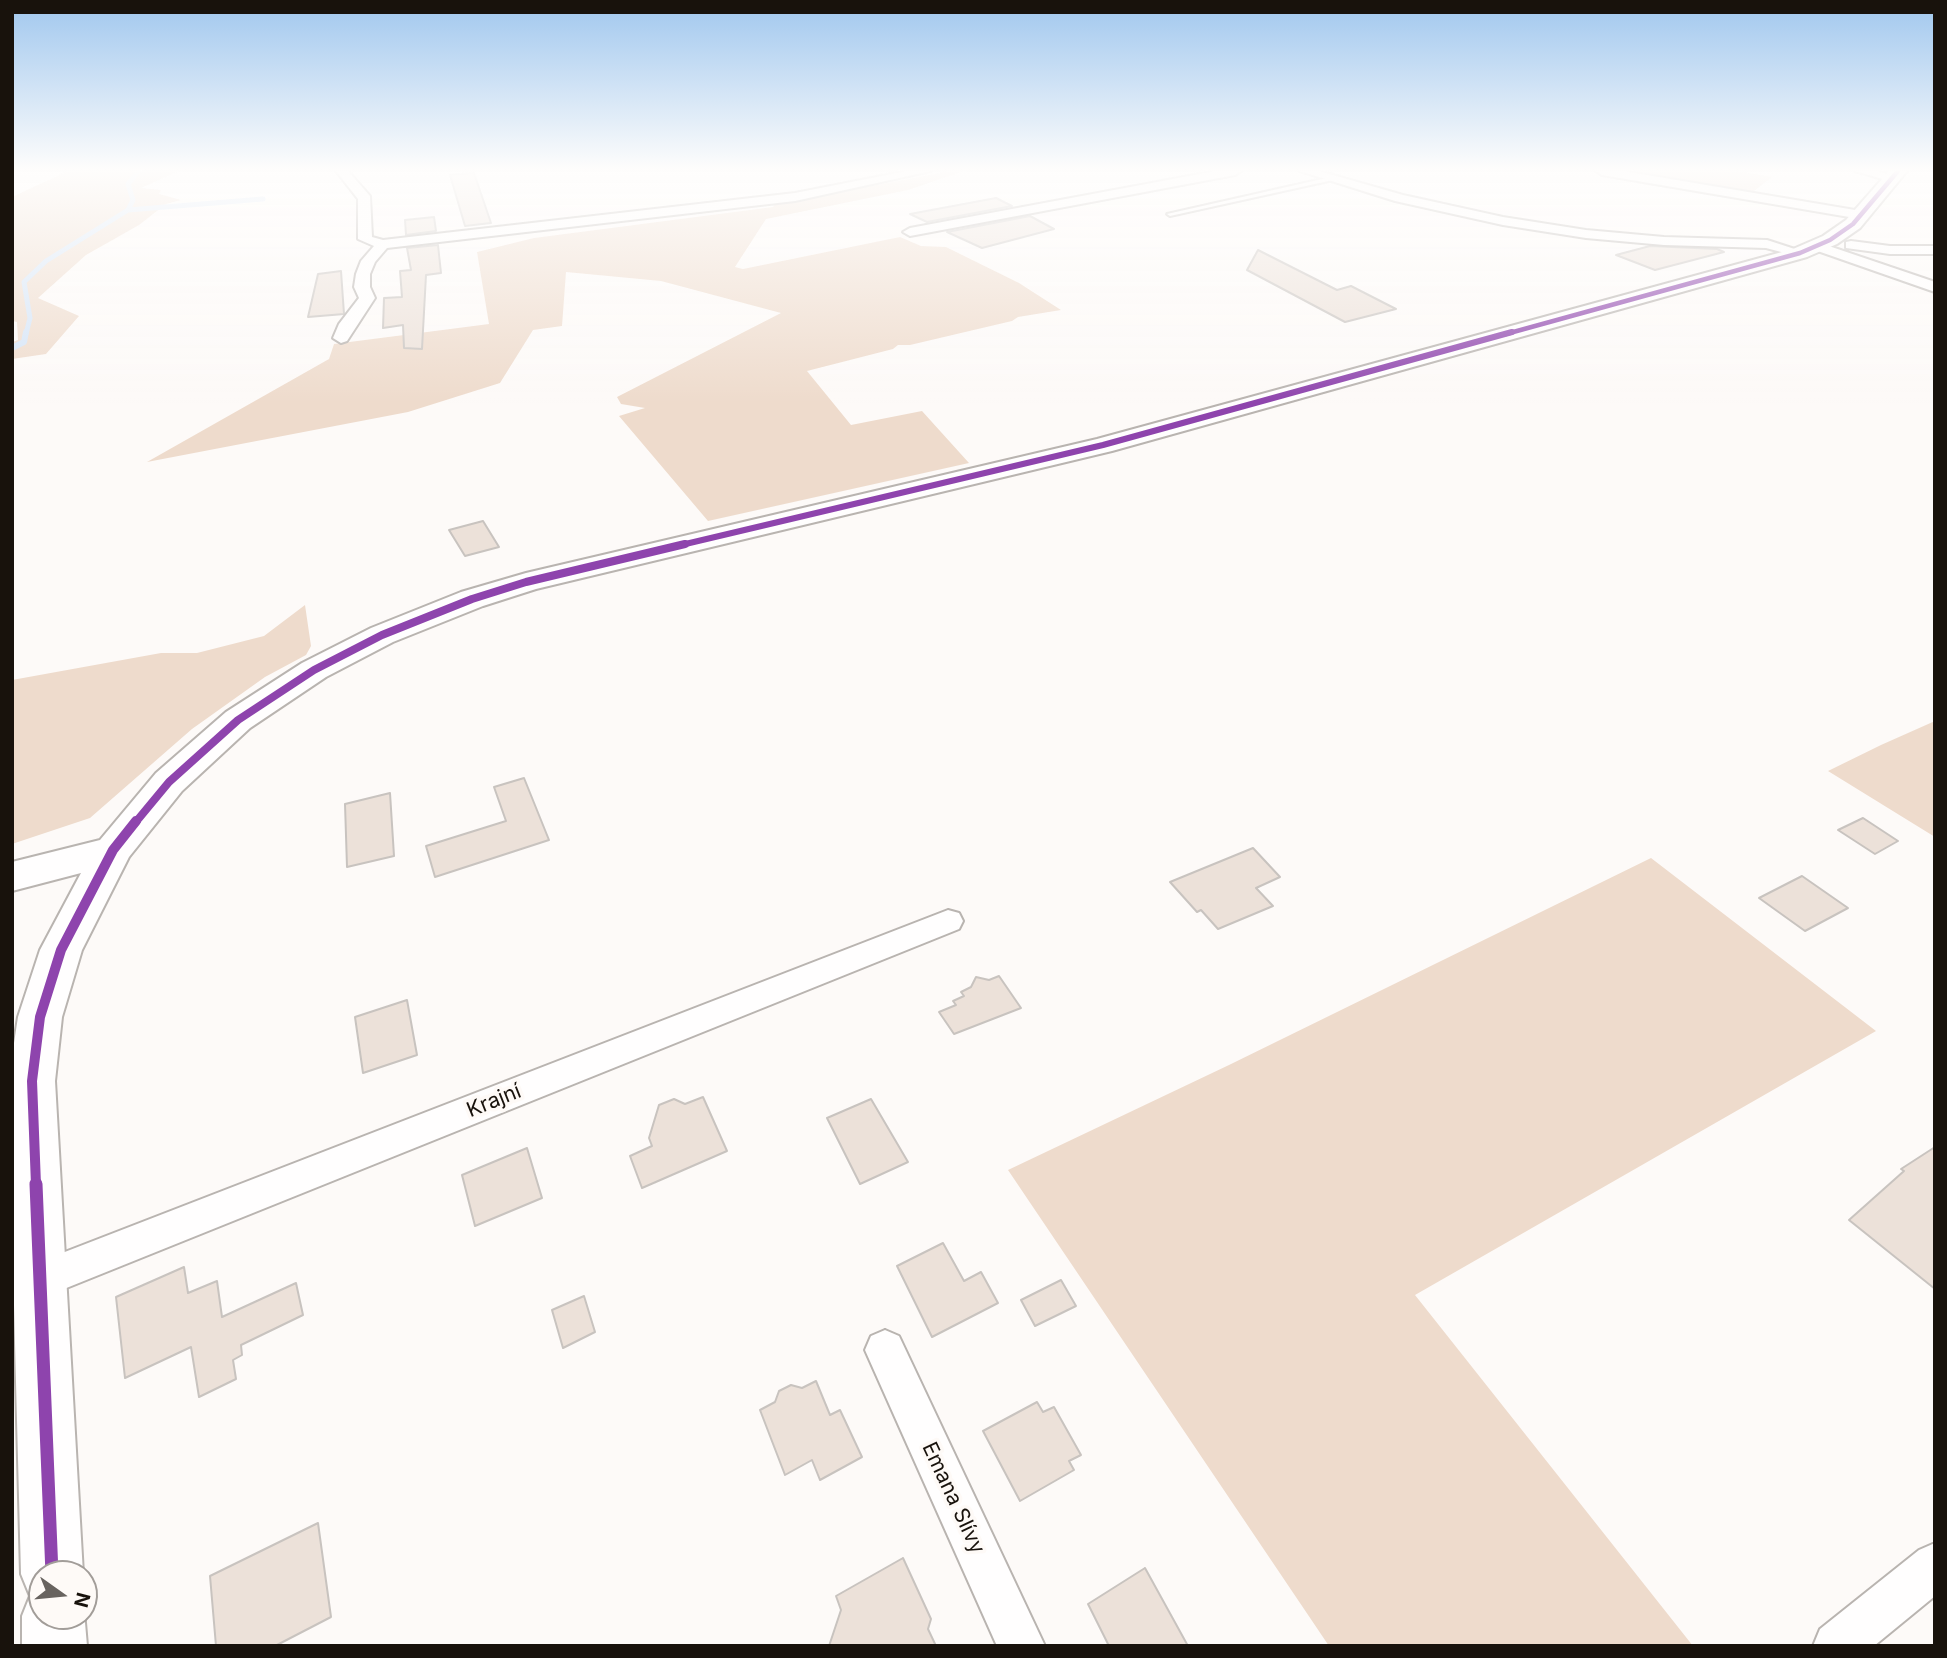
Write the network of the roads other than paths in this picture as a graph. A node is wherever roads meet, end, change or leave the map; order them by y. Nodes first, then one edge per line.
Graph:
1 (379, 248) edge
2 (1807, 248) edge
3 (1823, 248) edge
4 (1860, 248) edge
5 (1935, 250) edge
6 (1935, 287) edge
7 (341, 338) dead end
8 (113, 850) junction
9 (12, 877) edge
10 (948, 921) dead end
11 (40, 1280) junction
12 (885, 1350) dead end
13 (51, 1560) edge
14 (1935, 1566) edge
15 (1021, 1646) edge
16 (1837, 1646) edge

1 - 7 street
2 - 8 main road
3 - 6 street
4 - 5 street
8 - 9 main road
8 - 11 main road
10 - 11 street, Krajní
11 - 13 main road
12 - 15 street, Emana Slívy
14 - 16 street

